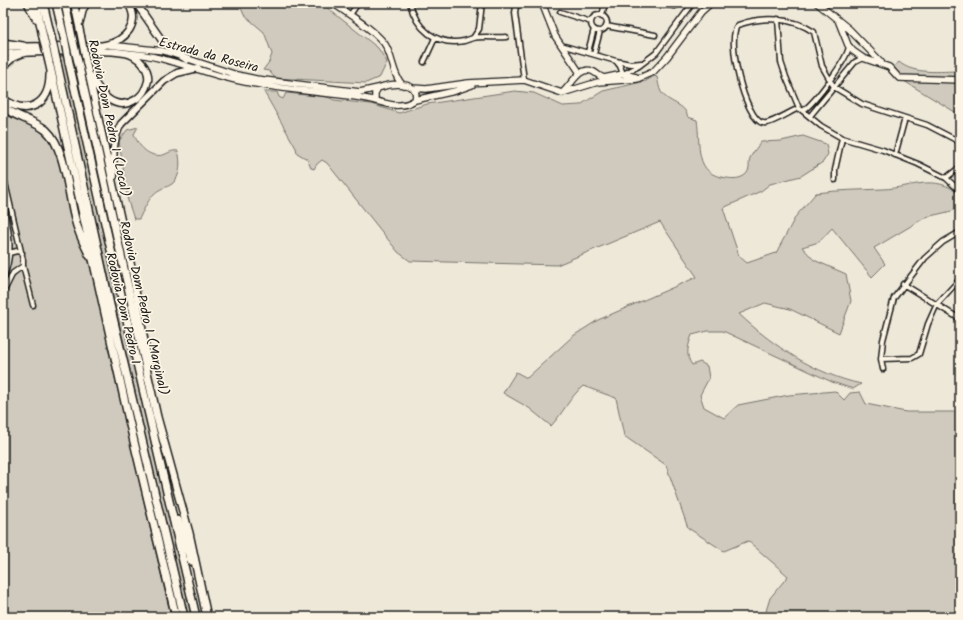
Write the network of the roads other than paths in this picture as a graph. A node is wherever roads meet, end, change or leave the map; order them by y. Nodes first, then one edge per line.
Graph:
1 (28, 3) edge
2 (36, 3) edge
3 (44, 3) edge
4 (56, 3) edge
5 (65, 3) edge
6 (74, 3) edge
7 (86, 3) edge
8 (128, 3) edge
9 (136, 3) edge
10 (333, 3) edge
11 (358, 3) edge
12 (410, 3) edge
13 (482, 3) edge
14 (522, 3) edge
15 (542, 3) edge
16 (605, 3) edge
17 (648, 3) edge
18 (682, 3) edge
19 (693, 3) edge
20 (711, 3) edge
21 (816, 3) edge
22 (560, 12) dead end
23 (350, 15) junction
24 (602, 16) junction
25 (778, 19) junction
26 (838, 20) junction
27 (591, 22) junction
28 (79, 26) junction
29 (606, 26) junction
30 (41, 27) junction
31 (594, 29) junction
32 (600, 31) junction
33 (854, 34) junction
34 (655, 35) dead end
35 (506, 37) dead end
36 (435, 38) junction
37 (473, 38) junction
38 (845, 38) junction
39 (3, 43) edge
40 (560, 44) junction
41 (105, 45) junction
42 (849, 46) junction
43 (3, 48) edge
44 (24, 49) junction
45 (868, 49) junction
46 (578, 50) junction
47 (588, 52) junction
48 (126, 53) junction
49 (3, 54) edge
50 (594, 54) junction
51 (569, 57) junction
52 (845, 58) junction
53 (863, 58) junction
54 (187, 60) junction
55 (616, 61) junction
56 (424, 62) dead end
57 (644, 63) junction
58 (854, 64) junction
59 (883, 64) junction
60 (3, 66) edge
61 (50, 66) junction
62 (198, 68) junction
63 (87, 70) junction
64 (395, 73) junction
65 (580, 73) junction
66 (624, 74) junction
67 (598, 75) junction
68 (576, 78) junction
69 (640, 78) junction
70 (524, 80) junction
71 (829, 80) junction
72 (960, 80) edge
73 (618, 81) junction
74 (485, 82) junction
75 (598, 82) junction
76 (389, 84) junction
77 (403, 85) junction
78 (834, 87) junction
79 (378, 88) junction
80 (413, 88) junction
81 (582, 88) junction
82 (562, 93) junction
83 (3, 99) edge
84 (415, 100) junction
85 (375, 101) junction
86 (3, 107) edge
87 (799, 108) junction
88 (804, 110) junction
89 (810, 116) junction
90 (905, 118) junction
91 (842, 138) junction
92 (960, 142) edge
93 (895, 155) junction
94 (960, 167) edge
95 (3, 174) edge
96 (946, 178) junction
97 (835, 180) dead end
98 (960, 191) edge
99 (115, 194) junction
100 (3, 205) edge
101 (960, 232) edge
102 (9, 253) junction
103 (22, 253) junction
104 (23, 266) junction
105 (7, 267) junction
106 (17, 272) junction
107 (3, 278) edge
108 (960, 278) edge
109 (903, 284) junction
110 (3, 292) edge
111 (103, 303) junction
112 (937, 304) junction
113 (33, 305) dead end
114 (960, 319) edge
115 (881, 359) junction
116 (883, 369) dead end
117 (157, 417) junction
118 (163, 474) junction
119 (204, 602) junction
120 (176, 617) edge
121 (184, 617) edge
122 (196, 617) edge
123 (207, 617) edge

1 - 30 highway
2 - 30 highway
3 - 121 highway, Rodovia Dom Pedro I, bridge
4 - 118 highway, Rodovia Dom Pedro I, bridge
5 - 117 highway, Rodovia Dom Pedro I (Marginal), bridge
6 - 28 main road, Rodovia Dom Pedro I (Local)
7 - 28 main road
8 - 41 main road
9 - 54 main road
10 - 23 street
11 - 23 street
12 - 36 street
13 - 37 street
14 - 70 street
15 - 40 street
16 - 24 street
17 - 18 street
19 - 57 street
20 - 69 street
21 - 26 street
22 - 27 street
23 - 64 street
24 - 27 street
24 - 29 street
25 - 71 street
25 - 87 street
25 - 87 street
26 - 33 street
26 - 38 street
27 - 31 street
28 - 63 main road, Rodovia Dom Pedro I (Local), bridge
29 - 32 street
29 - 34 street
30 - 61 highway, bridge
31 - 32 street
31 - 47 street
32 - 50 street
33 - 38 street
33 - 45 street
35 - 37 street
36 - 37 street
36 - 56 street
38 - 42 street
39 - 44 highway
40 - 46 street
40 - 51 street
41 - 44 main road
41 - 54 street, Estrada da Roseira
42 - 52 street
42 - 53 street
43 - 44 main road
44 - 48 main road
44 - 49 main road
44 - 60 highway
45 - 53 street
45 - 59 street
46 - 47 street
46 - 51 street
47 - 50 street
48 - 62 street, Estrada da Roseira
48 - 63 main road
50 - 55 street
51 - 65 street
52 - 58 street
52 - 71 street
53 - 58 street
53 - 59 street
54 - 79 street, Estrada da Roseira
55 - 57 street
55 - 66 street
57 - 66 street
58 - 78 street
59 - 72 street
61 - 83 highway
61 - 111 highway
62 - 85 street, Estrada da Roseira
62 - 99 main road
63 - 99 main road, Rodovia Dom Pedro I (Local)
64 - 76 street
64 - 77 street
65 - 67 street
65 - 68 street
66 - 67 street
66 - 69 street
66 - 73 street
67 - 75 street
68 - 81 street
68 - 82 street
69 - 73 street
70 - 74 street, Estrada da Roseira
70 - 82 street, Estrada da Roseira
71 - 78 street
71 - 88 street
73 - 75 street
74 - 80 street, Estrada da Roseira
74 - 84 street, Estrada da Roseira
75 - 81 street
76 - 77 street, Estrada da Roseira
76 - 79 street, Estrada da Roseira
77 - 80 street, Estrada da Roseira
78 - 89 street
78 - 90 street
79 - 85 street
80 - 84 street
81 - 82 street
84 - 85 street, Estrada da Roseira
86 - 111 highway
87 - 88 street
88 - 89 street
89 - 91 street
90 - 92 street
90 - 93 street
91 - 93 street
91 - 97 street
93 - 96 street
94 - 96 street
95 - 103 street
96 - 98 street
99 - 117 main road, Rodovia Dom Pedro I (Local)
100 - 102 street
101 - 109 street
102 - 103 street
102 - 105 street
103 - 104 street
104 - 106 street
104 - 113 street
105 - 106 street
105 - 107 street
106 - 110 street
108 - 112 street
109 - 112 street
109 - 115 street
111 - 120 highway
112 - 114 street
112 - 115 street
115 - 116 street
117 - 119 highway, Rodovia Dom Pedro I (Marginal)
118 - 119 highway
118 - 122 highway, Rodovia Dom Pedro I
119 - 123 highway, Rodovia Dom Pedro I (Marginal)

